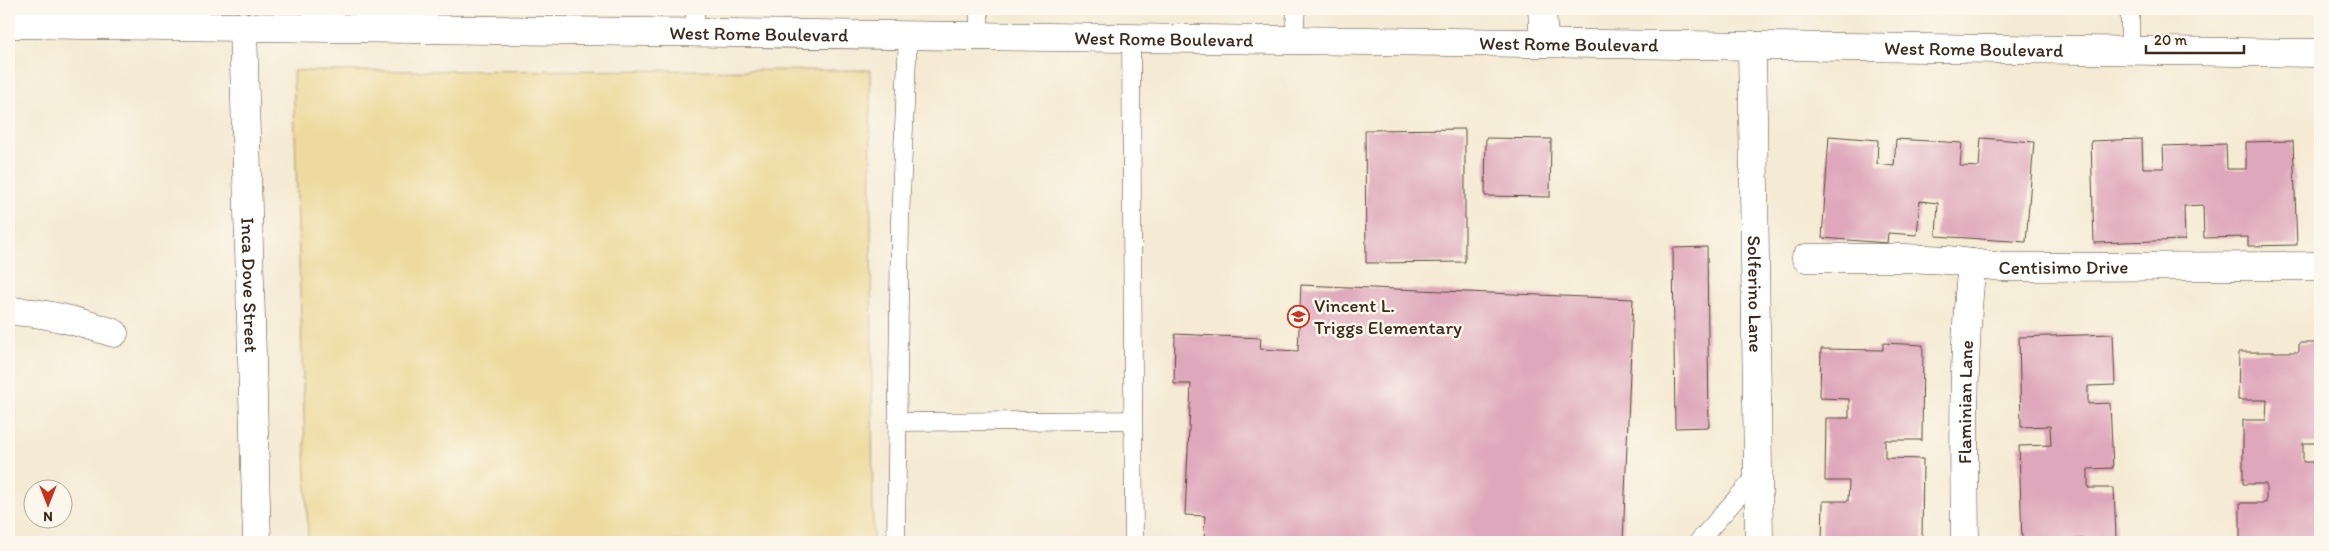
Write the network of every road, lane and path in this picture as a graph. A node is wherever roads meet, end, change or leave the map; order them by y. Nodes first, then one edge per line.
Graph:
1 (1296, 9) edge
2 (1542, 9) edge
3 (2130, 9) edge
4 (136, 17) edge
5 (196, 17) edge
6 (695, 20) edge
7 (979, 22) edge
8 (9, 24) edge
9 (243, 26) junction
10 (908, 34) junction
11 (1131, 37) junction
12 (1294, 39) junction
13 (1544, 43) junction
14 (1752, 45) junction
15 (2130, 50) junction
16 (2320, 53) edge
17 (1806, 258) dead end
18 (1972, 263) junction
19 (2320, 266) edge
20 (9, 311) edge
21 (114, 333) dead end
22 (1133, 420) junction
23 (897, 422) junction
24 (1758, 474) junction
25 (257, 542) edge
26 (896, 542) edge
27 (1134, 542) edge
28 (1698, 542) edge
29 (1759, 542) edge
30 (1965, 542) edge

1 - 12 lane
2 - 13 street
3 - 15 lane
4 - 5 street, West Rome Boulevard
4 - 8 street, West Rome Boulevard
5 - 9 street, West Rome Boulevard
6 - 9 street, West Rome Boulevard
6 - 10 street, West Rome Boulevard
7 - 10 street, West Rome Boulevard
7 - 11 street, West Rome Boulevard
9 - 25 street, Inca Dove Street
10 - 23 lane
11 - 12 street, West Rome Boulevard
11 - 22 lane
12 - 13 street, West Rome Boulevard
13 - 14 street, West Rome Boulevard
14 - 15 street, West Rome Boulevard
14 - 24 street, Solferino Lane
15 - 16 street, West Rome Boulevard
17 - 18 street, Centisimo Drive
18 - 19 street, Centisimo Drive
18 - 30 street, Flaminian Lane
20 - 21 street
22 - 23 lane
22 - 27 lane
23 - 26 lane
24 - 28 lane
24 - 29 street, Solferino Lane

